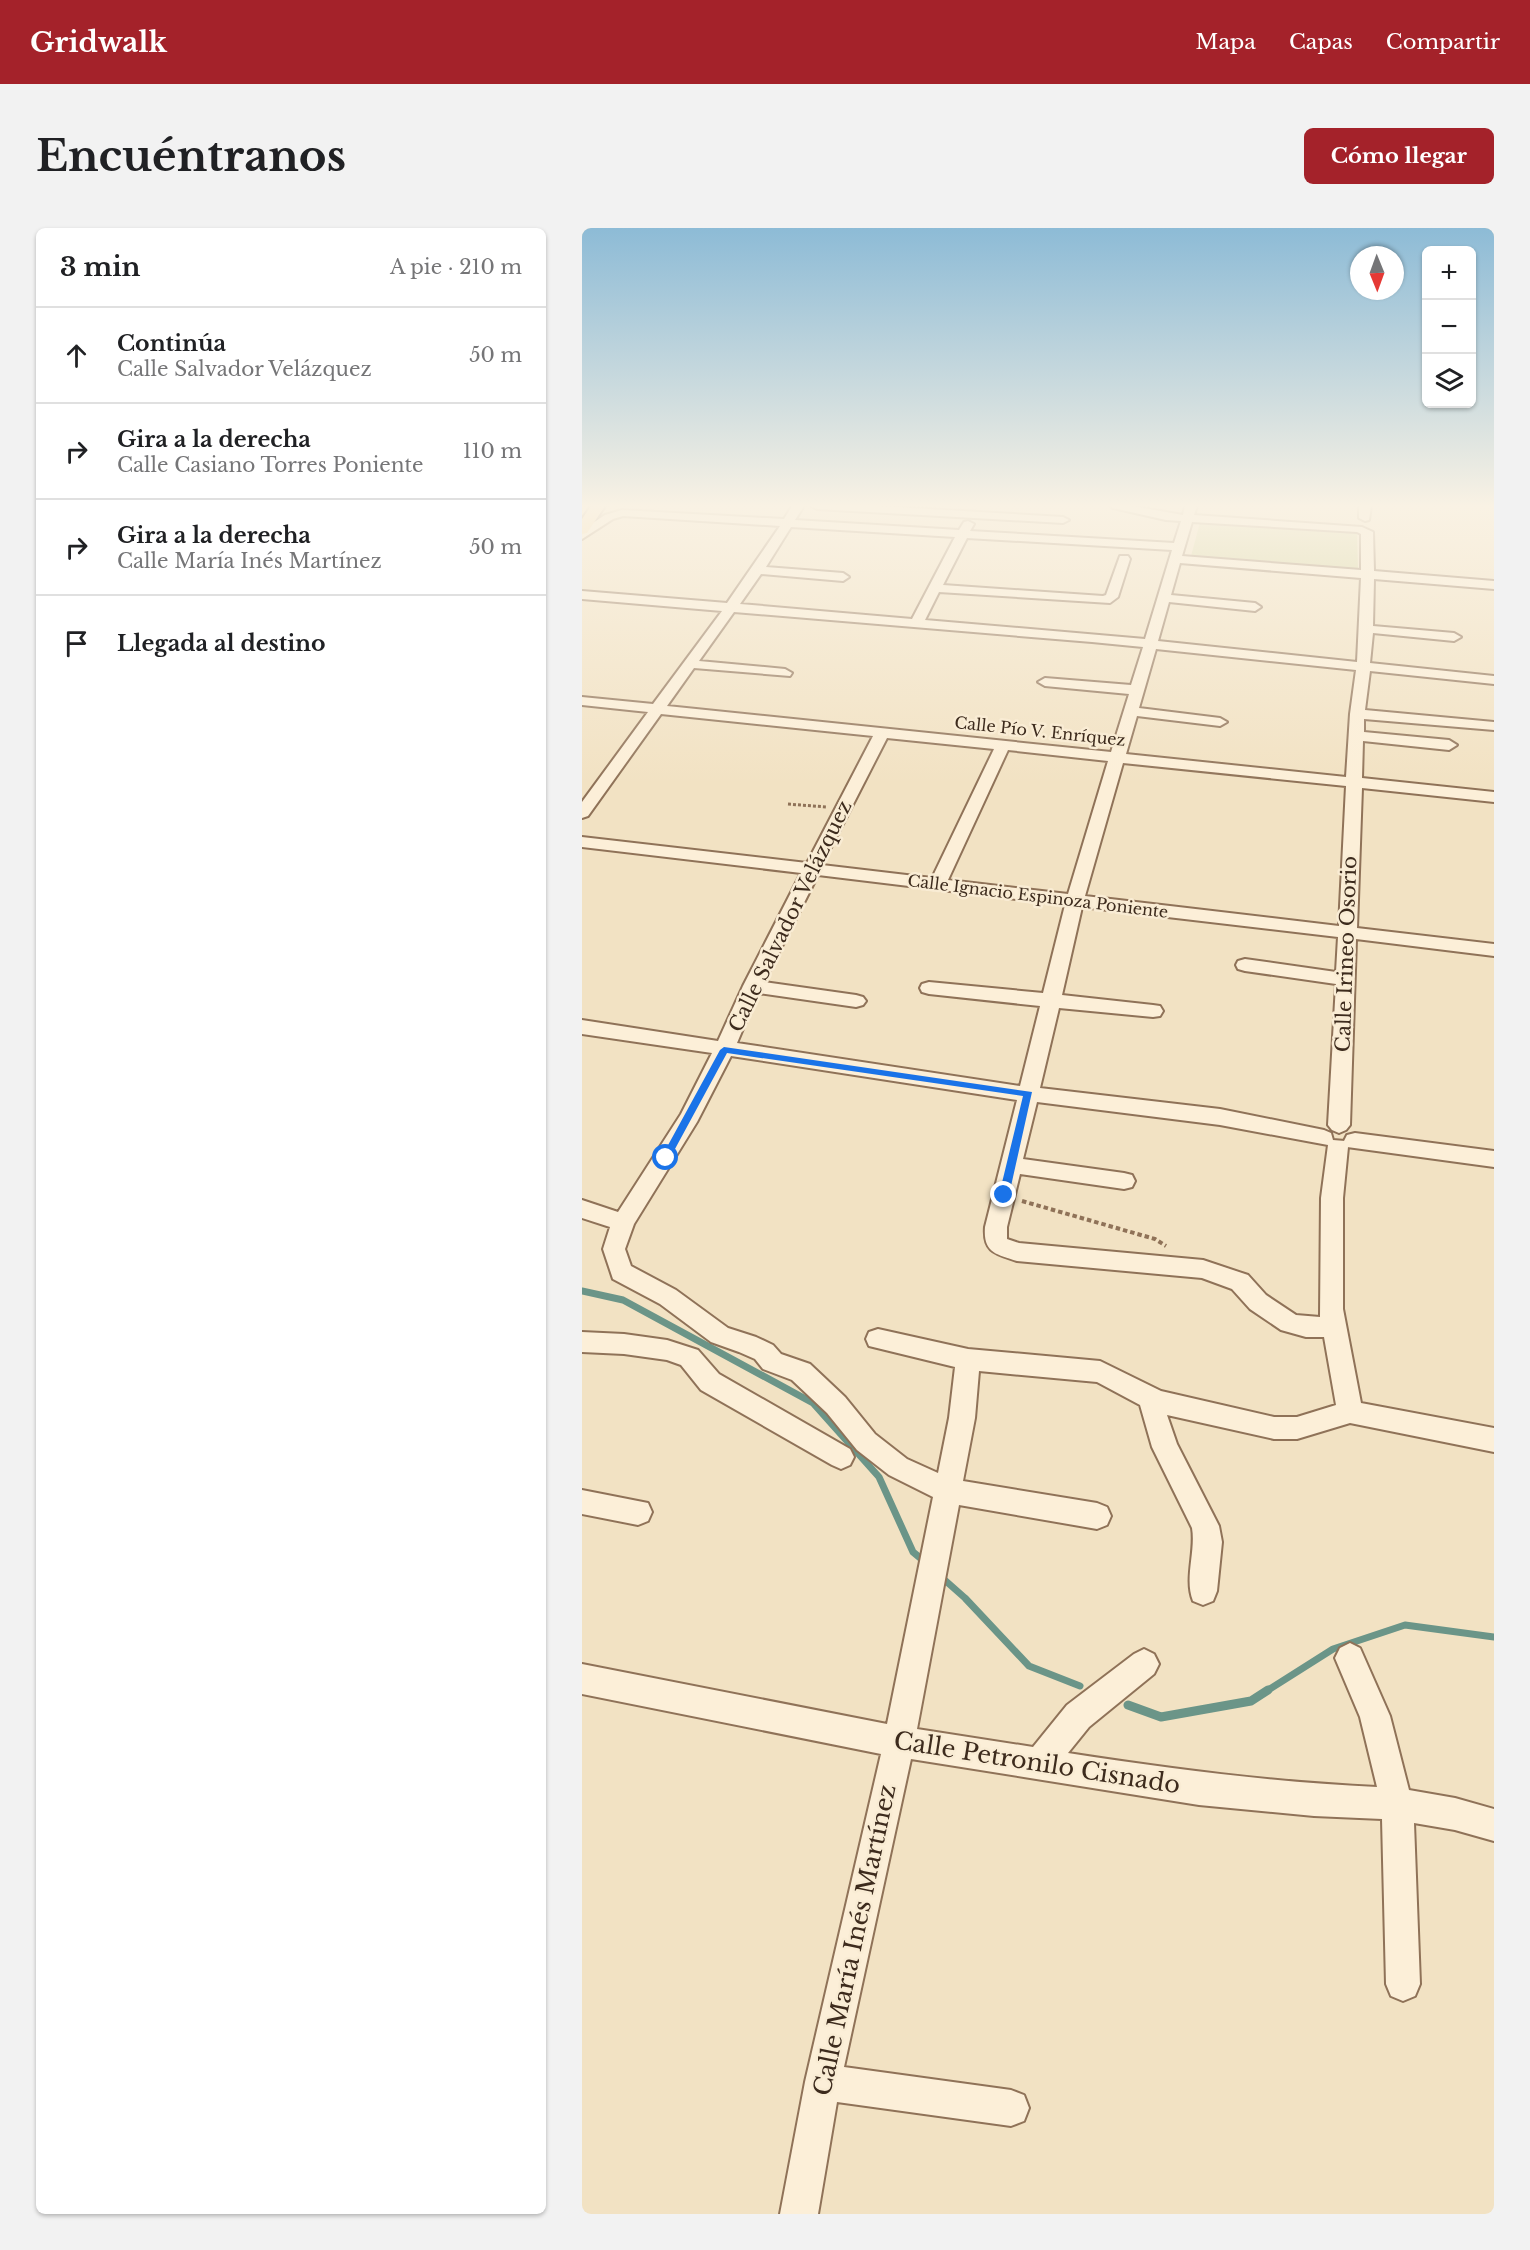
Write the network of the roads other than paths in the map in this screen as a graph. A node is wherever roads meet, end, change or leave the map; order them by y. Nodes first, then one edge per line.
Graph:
1 (1085, 598) edge
2 (1164, 598) edge
3 (627, 599) edge
4 (736, 599) edge
5 (929, 599) edge
6 (1089, 599) edge
7 (1108, 599) edge
8 (1171, 599) edge
9 (1367, 599) edge
10 (730, 607) junction
11 (1255, 607) dead end
12 (917, 622) junction
13 (1087, 627) junction
14 (1366, 629) junction
15 (1454, 637) dead end
16 (1150, 644) junction
17 (691, 664) junction
18 (1365, 668) junction
19 (785, 673) dead end
20 (1494, 680) edge
21 (1045, 682) dead end
22 (1137, 690) junction
23 (582, 701) edge
24 (657, 709) junction
25 (1131, 711) junction
26 (1357, 714) junction
27 (1220, 722) dead end
28 (1494, 726) edge
29 (882, 733) junction
30 (1356, 736) junction
31 (1449, 745) dead end
32 (1003, 746) junction
33 (1117, 757) junction
34 (1353, 782) junction
35 (1494, 797) edge
36 (582, 813) edge
37 (582, 842) edge
38 (811, 869) junction
39 (938, 884) junction
40 (1075, 901) junction
41 (1346, 933) junction
42 (1494, 950) edge
43 (1245, 966) dead end
44 (1345, 979) junction
45 (752, 986) junction
46 (929, 988) dead end
47 (856, 1000) dead end
48 (1051, 1002) junction
49 (1153, 1011) dead end
50 (582, 1027) edge
51 (724, 1050) junction
52 (1028, 1094) junction
53 (1339, 1138) junction
54 (1494, 1159) edge
55 (1011, 1165) junction
56 (1125, 1181) dead end
57 (582, 1209) edge
58 (623, 1222) junction
59 (1333, 1327) junction
60 (720, 1335) junction
61 (878, 1339) dead end
62 (582, 1343) edge
63 (689, 1357) junction
64 (968, 1359) junction
65 (1156, 1401) junction
66 (1350, 1412) junction
67 (1494, 1440) edge
68 (841, 1457) dead end
69 (946, 1490) junction
70 (582, 1502) edge
71 (638, 1512) dead end
72 (1097, 1516) dead end
73 (1203, 1591) dead end
74 (1350, 1658) dead end
75 (1144, 1664) dead end
76 (582, 1679) edge
77 (899, 1742) junction
78 (1039, 1764) junction
79 (1397, 1804) junction
80 (1494, 1825) edge
81 (1403, 1984) dead end
82 (823, 2082) junction
83 (1011, 2108) dead end
84 (799, 2214) edge

1 - 13 street
2 - 16 street
3 - 10 street
4 - 10 street
5 - 12 street
6 - 7 street
8 - 11 street
9 - 14 street, Calle Irineo Osorio
10 - 12 street
10 - 17 street
12 - 13 street
13 - 16 street
14 - 15 street
14 - 18 street, Calle Irineo Osorio
16 - 18 street
16 - 22 street
17 - 19 street
17 - 24 street
18 - 20 street
18 - 26 street, Calle Irineo Osorio
21 - 22 street
22 - 25 street
23 - 24 street, Calle Pío V. Enríquez
24 - 29 street, Calle Pío V. Enríquez
24 - 36 street
25 - 27 street
25 - 33 street
26 - 28 street
26 - 30 street, Calle Irineo Osorio
29 - 32 street, Calle Pío V. Enríquez
29 - 38 street, Calle Salvador Velázquez
30 - 31 street
30 - 34 street, Calle Irineo Osorio
32 - 33 street, Calle Pío V. Enríquez
32 - 39 street
33 - 34 street, Calle Pío V. Enríquez
33 - 40 street
34 - 35 street, Calle Pío V. Enríquez
34 - 41 street, Calle Irineo Osorio
37 - 38 street, Calle Ignacio Espinoza Poniente
38 - 39 street, Calle Ignacio Espinoza Poniente
38 - 45 street, Calle Salvador Velázquez
39 - 40 street, Calle Ignacio Espinoza Poniente
40 - 41 street, Calle Ignacio Espinoza Poniente
40 - 48 street
41 - 42 street, Calle Ignacio Espinoza Poniente
41 - 44 street, Calle Irineo Osorio
43 - 44 street
44 - 53 street, Calle Irineo Osorio
45 - 47 street
45 - 51 street, Calle Salvador Velázquez
46 - 48 street
48 - 49 street
48 - 52 street
50 - 51 street
51 - 52 street
51 - 58 street, Calle Salvador Velázquez
52 - 53 street
52 - 55 street
53 - 54 street
53 - 59 street, Calle Irineo Osorio
55 - 56 street
55 - 59 street
57 - 58 street
58 - 60 street, Calle Salvador Velázquez
59 - 66 street, Calle Irineo Osorio
60 - 63 street
60 - 69 street, Calle Salvador Velázquez
61 - 64 street
62 - 63 street
63 - 68 street
64 - 65 street
64 - 69 street, Calle María Inés Martínez
65 - 66 street
65 - 73 street
66 - 67 street
69 - 72 street, Calle Salvador Velázquez
69 - 77 street, Calle María Inés Martínez
70 - 71 street
74 - 79 street
75 - 78 street
76 - 77 street, Calle Petronilo Cisnado
77 - 78 street, Calle Petronilo Cisnado
77 - 82 street, Calle María Inés Martínez
78 - 79 street, Calle Petronilo Cisnado
79 - 80 street, Calle Petronilo Cisnado
79 - 81 street
82 - 83 street
82 - 84 street, Calle María Inés Martínez

